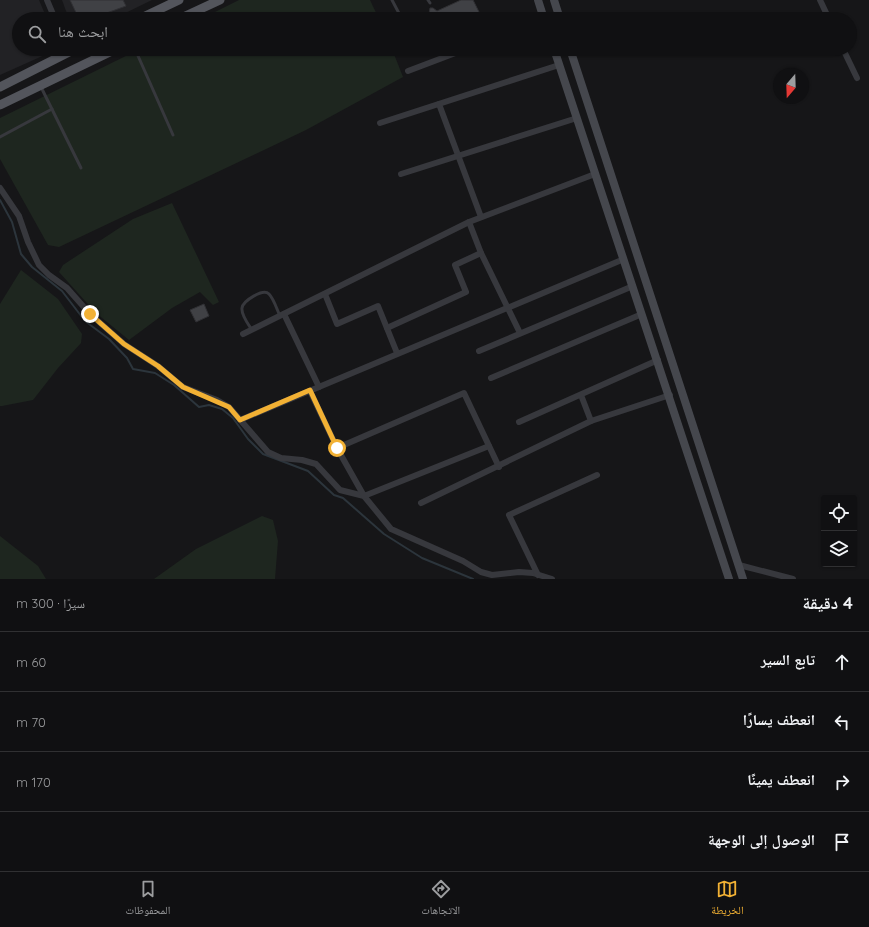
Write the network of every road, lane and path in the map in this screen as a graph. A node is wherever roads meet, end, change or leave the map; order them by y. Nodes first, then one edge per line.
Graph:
1 (47, 0) edge
2 (179, 0) edge
3 (220, 0) edge
4 (392, 0) edge
5 (538, 0) edge
6 (554, 0) edge
7 (820, 0) edge
8 (52, 12) edge
9 (154, 12) edge
10 (194, 12) edge
11 (398, 12) edge
12 (542, 12) edge
13 (558, 12) edge
14 (826, 12) edge
15 (59, 56) edge
16 (102, 56) edge
17 (138, 56) edge
18 (448, 56) edge
19 (556, 56) edge
20 (564, 56) edge
21 (573, 56) edge
22 (846, 56) edge
23 (558, 61) junction
24 (408, 71) dead end
25 (857, 78) dead end
26 (40, 86) junction
27 (0, 87) edge
28 (439, 104) junction
29 (0, 105) edge
30 (52, 109) junction
31 (577, 118) junction
32 (380, 123) dead end
33 (173, 134) dead end
34 (0, 137) edge
35 (458, 154) junction
36 (81, 168) dead end
37 (401, 174) dead end
38 (595, 174) junction
39 (0, 188) edge
40 (481, 217) junction
41 (469, 222) junction
42 (481, 253) junction
43 (624, 259) junction
44 (633, 286) junction
45 (325, 294) junction
46 (508, 306) junction
47 (642, 314) junction
48 (282, 315) junction
49 (386, 328) junction
50 (252, 330) junction
51 (520, 333) junction
52 (243, 334) dead end
53 (479, 350) dead end
54 (397, 353) junction
55 (658, 360) junction
56 (674, 365) junction
57 (661, 369) junction
58 (492, 378) dead end
59 (680, 386) junction
60 (319, 387) junction
61 (310, 390) junction
62 (669, 392) junction
63 (581, 395) junction
64 (240, 420) junction
65 (591, 421) junction
66 (519, 422) dead end
67 (489, 446) junction
68 (337, 448) junction
69 (499, 467) junction
70 (597, 475) dead end
71 (364, 496) junction
72 (421, 503) dead end
73 (739, 565) junction
74 (538, 575) junction
75 (552, 579) edge
76 (730, 579) edge
77 (743, 579) edge
78 (793, 579) edge

1 - 8 street
2 - 9 main road
3 - 10 main road
4 - 11 lane
5 - 12 main road
6 - 13 main road
7 - 14 street
15 - 27 main road
16 - 26 main road
17 - 33 lane
18 - 24 street
19 - 23 main road
20 - 23 main road
21 - 56 main road
22 - 25 street
23 - 28 street
23 - 31 main road
26 - 29 main road
26 - 30 lane
28 - 32 street
28 - 35 street
30 - 34 lane
30 - 36 lane
31 - 35 street
31 - 38 main road
35 - 37 street
35 - 40 street
38 - 40 street
38 - 43 main road
39 - 64 street
40 - 41 street
41 - 42 street
41 - 45 street
42 - 46 street
42 - 49 street
43 - 44 main road
43 - 46 street
44 - 47 main road
44 - 51 street
45 - 48 street
45 - 49 street
46 - 51 street
46 - 54 street
47 - 55 main road
47 - 58 street
48 - 50 street
48 - 50 lane
48 - 60 street
49 - 54 street
50 - 52 street
51 - 53 street
54 - 60 street
55 - 57 main road
55 - 63 street
56 - 57 main road
56 - 59 main road
57 - 62 main road
59 - 62 main road
59 - 73 main road
60 - 61 street
61 - 64 street
61 - 68 street
62 - 65 street
62 - 76 main road
63 - 65 street
63 - 66 street
64 - 71 street
65 - 69 street
67 - 68 street
67 - 69 street
67 - 71 street
68 - 71 street
69 - 72 street
70 - 74 street
71 - 74 street
73 - 77 main road
73 - 78 street
74 - 75 street

